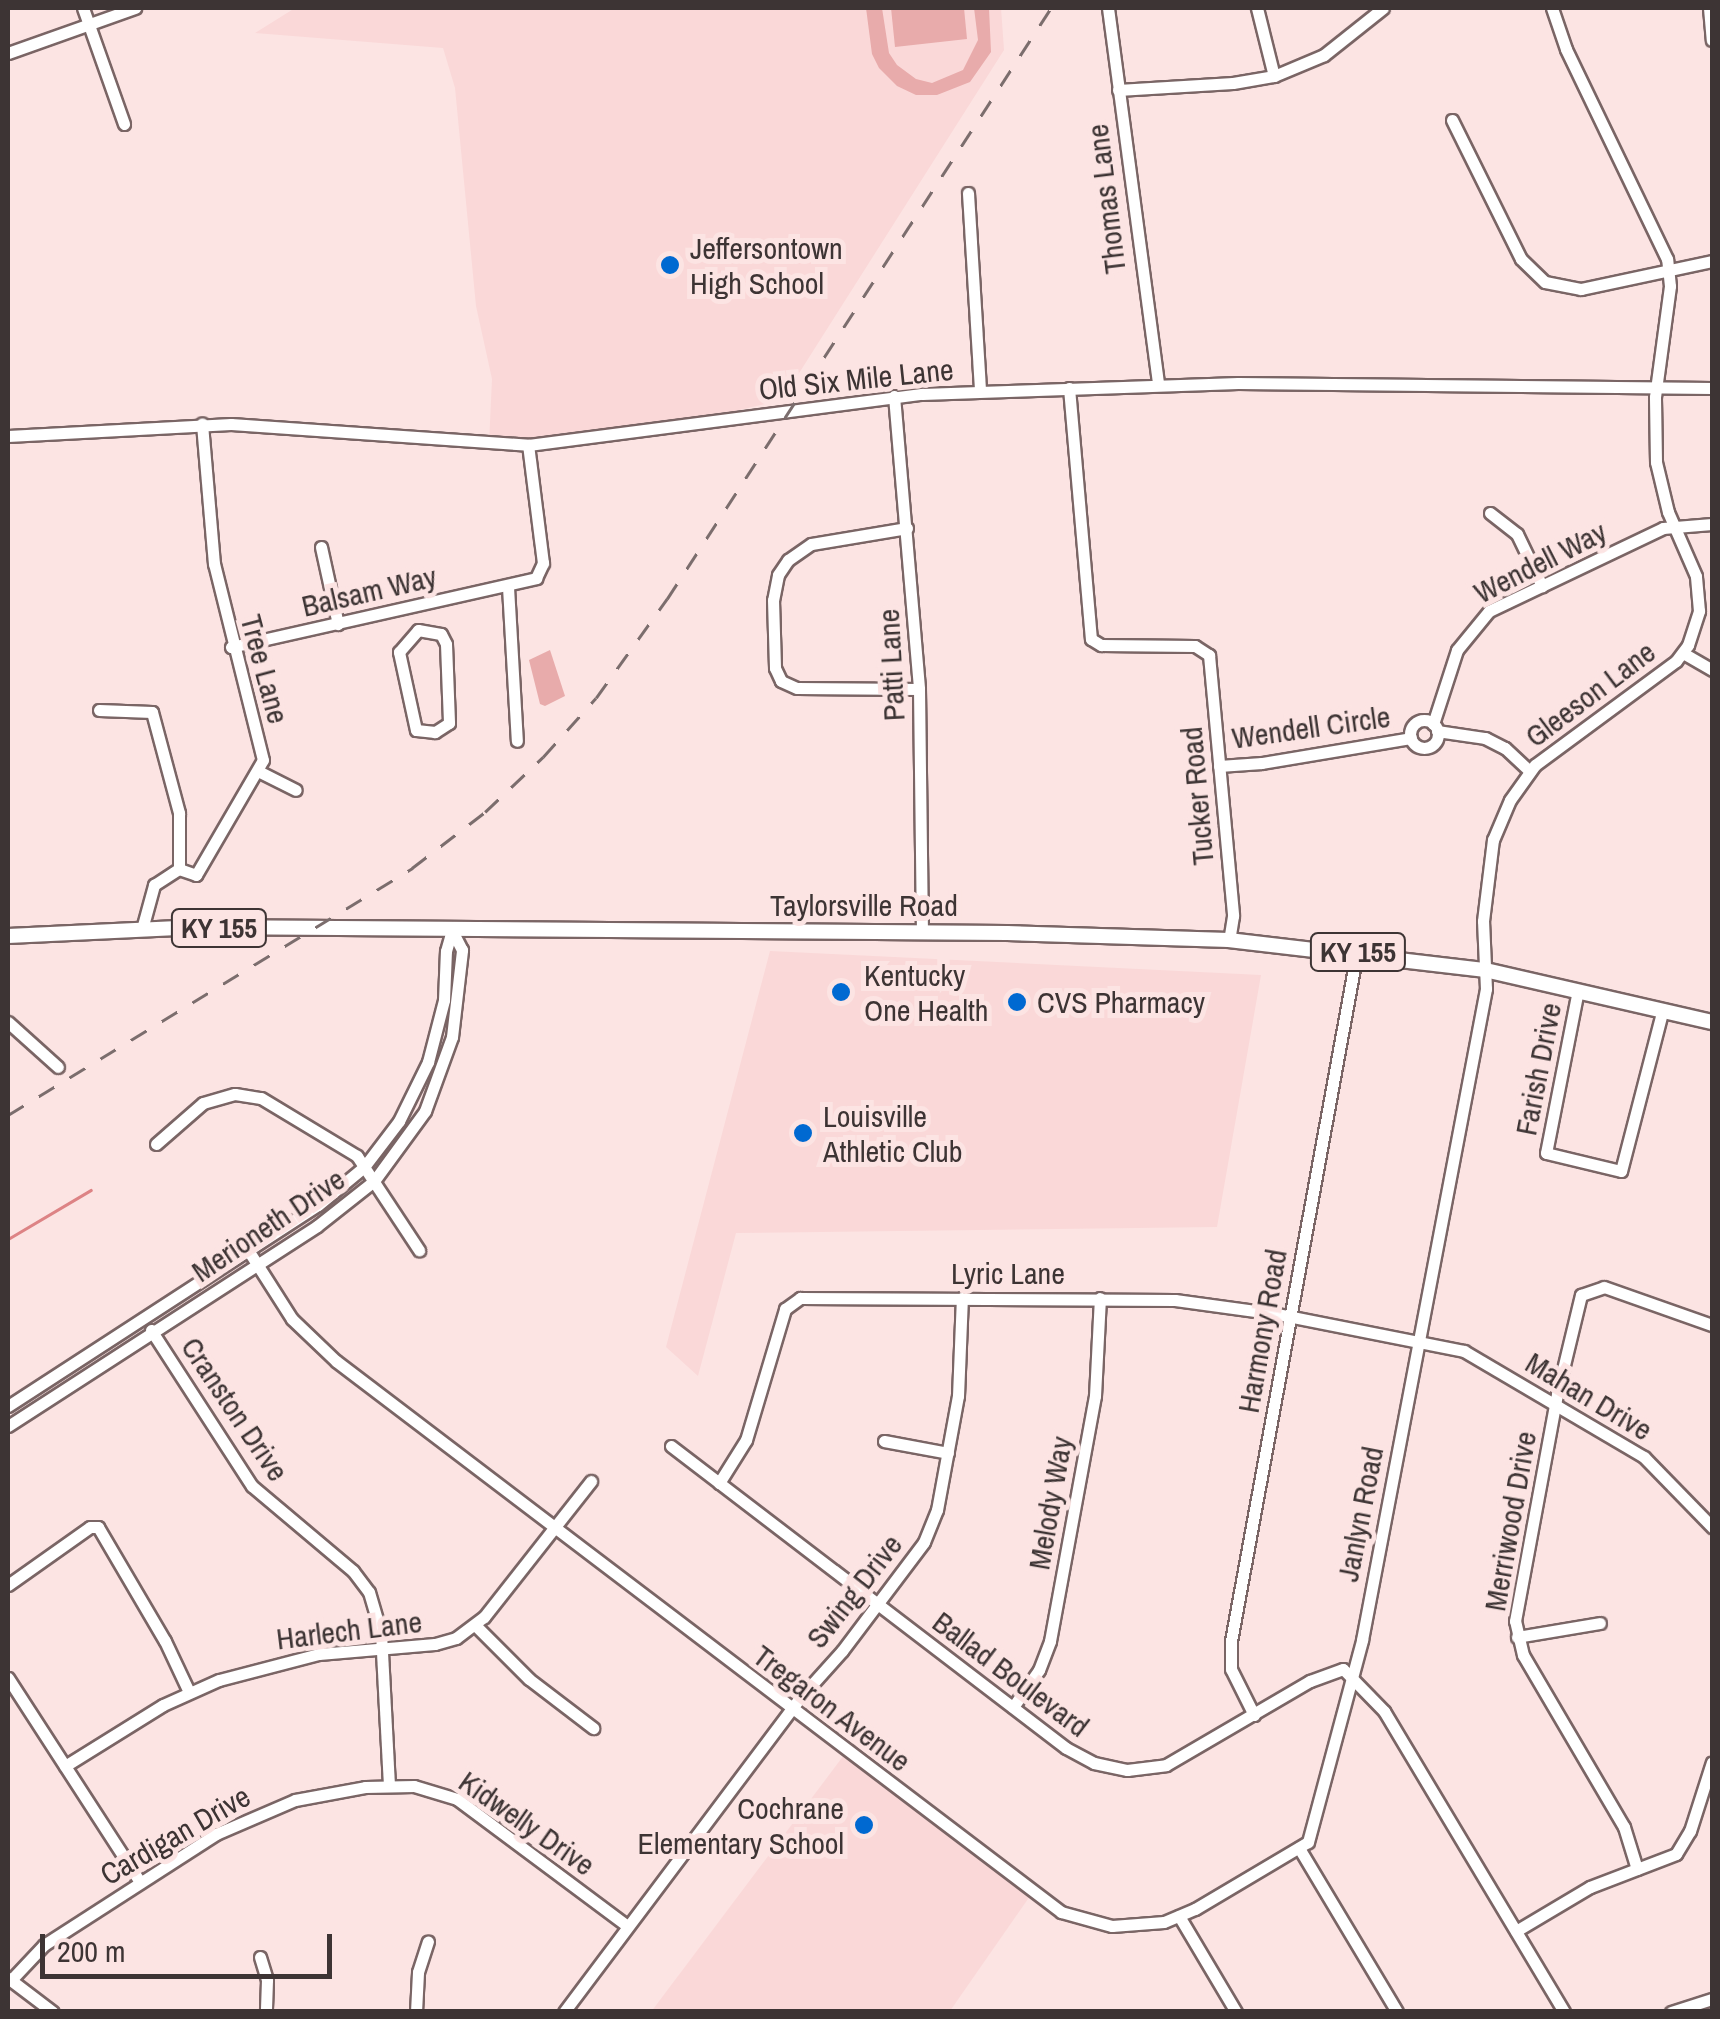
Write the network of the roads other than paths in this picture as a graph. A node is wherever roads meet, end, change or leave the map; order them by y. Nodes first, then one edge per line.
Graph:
1 (82, 8) edge
2 (135, 8) edge
3 (1108, 8) edge
4 (1257, 8) edge
5 (1383, 8) edge
6 (1552, 8) edge
7 (1708, 8) edge
8 (89, 25) junction
9 (1712, 40) edge
10 (8, 54) edge
11 (1274, 76) junction
12 (1118, 90) junction
13 (1452, 120) dead end
14 (124, 124) dead end
15 (968, 193) dead end
16 (1712, 261) edge
17 (1669, 271) junction
18 (1158, 384) junction
19 (1658, 387) junction
20 (1069, 388) junction
21 (1712, 388) edge
22 (980, 392) junction
23 (894, 396) junction
24 (202, 424) junction
25 (8, 436) edge
26 (528, 446) junction
27 (1490, 513) dead end
28 (1712, 524) edge
29 (1674, 527) junction
30 (907, 528) junction
31 (321, 547) dead end
32 (513, 585) junction
33 (1542, 586) junction
34 (413, 608) junction
35 (338, 624) junction
36 (418, 630) junction
37 (232, 647) junction
38 (1683, 653) junction
39 (1712, 670) edge
40 (919, 689) junction
41 (98, 710) dead end
42 (1435, 728) junction
43 (1410, 738) junction
44 (517, 741) dead end
45 (1219, 766) junction
46 (258, 771) junction
47 (1530, 771) junction
48 (296, 790) dead end
49 (179, 868) junction
50 (142, 929) junction
51 (452, 930) junction
52 (922, 933) junction
53 (8, 936) edge
54 (1229, 940) junction
55 (1357, 952) junction
56 (1485, 970) junction
57 (1578, 990) junction
58 (1663, 1009) junction
59 (8, 1022) edge
60 (1712, 1022) edge
61 (58, 1067) dead end
62 (156, 1144) dead end
63 (364, 1168) junction
64 (374, 1181) junction
65 (248, 1250) junction
66 (419, 1250) dead end
67 (258, 1264) junction
68 (962, 1298) junction
69 (1100, 1298) junction
70 (1290, 1316) junction
71 (144, 1318) junction
72 (1712, 1324) edge
73 (153, 1332) junction
74 (1419, 1340) junction
75 (1556, 1405) junction
76 (8, 1406) edge
77 (8, 1426) edge
78 (884, 1442) dead end
79 (671, 1446) dead end
80 (948, 1453) junction
81 (592, 1481) dead end
82 (719, 1483) junction
83 (1712, 1527) edge
84 (554, 1528) junction
85 (8, 1585) edge
86 (878, 1604) junction
87 (1600, 1622) dead end
88 (475, 1625) junction
89 (1517, 1638) junction
90 (382, 1648) junction
91 (1352, 1677) junction
92 (8, 1678) edge
93 (190, 1692) junction
94 (1013, 1707) junction
95 (791, 1709) junction
96 (1254, 1715) junction
97 (593, 1728) dead end
98 (1712, 1762) edge
99 (65, 1766) junction
100 (389, 1786) junction
101 (1299, 1848) junction
102 (1637, 1870) junction
103 (140, 1882) junction
104 (1179, 1916) junction
105 (626, 1925) junction
106 (1516, 1931) junction
107 (428, 1942) dead end
108 (260, 1957) dead end
109 (9, 1979) edge
110 (1712, 2000) edge
111 (53, 2012) edge
112 (266, 2012) edge
113 (416, 2012) edge
114 (564, 2012) edge
115 (1236, 2012) edge
116 (1397, 2012) edge
117 (1564, 2012) edge
118 (1672, 2012) edge

1 - 8 street
2 - 8 street
3 - 12 street, Thomas Lane
4 - 11 street
5 - 11 street
6 - 17 street, Gleeson Lane
7 - 9 street
8 - 10 street
8 - 14 street
11 - 12 street
12 - 18 street, Thomas Lane
13 - 17 street
15 - 22 street
16 - 17 street
17 - 19 street, Gleeson Lane
18 - 19 street, Old Six Mile Lane
18 - 20 street, Old Six Mile Lane
19 - 21 street, Old Six Mile Lane
19 - 29 street, Gleeson Lane
20 - 22 street, Old Six Mile Lane
20 - 45 street, Tucker Road
22 - 23 street, Old Six Mile Lane
23 - 26 street, Old Six Mile Lane
23 - 30 street, Patti Lane
24 - 25 street, Old Six Mile Lane
24 - 26 street, Old Six Mile Lane
24 - 37 street, Tree Lane
26 - 32 street
27 - 33 street
28 - 29 street, Wendell Way
29 - 33 street, Wendell Way
29 - 38 street, Gleeson Lane
30 - 40 street, Patti Lane
30 - 40 street
31 - 35 street
32 - 34 street, Balsam Way
32 - 44 street
33 - 42 street, Wendell Way
34 - 35 street, Balsam Way
34 - 36 street
35 - 37 street, Balsam Way
36 - 36 street
37 - 46 street, Tree Lane
38 - 39 street
38 - 47 street, Gleeson Lane
40 - 52 street, Patti Lane
41 - 49 street
42 - 43 street, Wendell Circle
42 - 43 street, Wendell Circle
42 - 47 street
43 - 45 street, Wendell Circle
45 - 54 street, Tucker Road
46 - 48 street
46 - 49 street, Tree Lane
47 - 56 street, Gleeson Lane
49 - 50 street, Tree Lane
50 - 51 main road, Taylorsville Road / KY 155
50 - 53 main road, Taylorsville Road / KY 155
51 - 52 main road, Taylorsville Road / KY 155
51 - 63 street
51 - 64 street, Merioneth Drive
52 - 54 main road, Taylorsville Road / KY 155
54 - 55 main road, Taylorsville Road / KY 155
55 - 56 main road, Taylorsville Road / KY 155
55 - 70 street, Harmony Road
56 - 57 main road, Taylorsville Road / KY 155
56 - 74 street, Janlyn Road
57 - 58 main road, Taylorsville Road / KY 155
57 - 58 street, Farish Drive
58 - 60 main road, Taylorsville Road / KY 155
59 - 61 street
62 - 63 street
63 - 64 street
63 - 65 street
64 - 66 street
64 - 67 street, Merioneth Drive
65 - 67 street, Tregaron Avenue
65 - 71 street
67 - 73 street, Merioneth Drive
67 - 84 street, Tregaron Avenue
68 - 69 street, Lyric Lane
68 - 80 street, Swing Drive
68 - 82 street, Lyric Lane
69 - 70 street, Lyric Lane
69 - 94 street, Melody Way
70 - 74 street, Lyric Lane
70 - 96 street, Harmony Road
71 - 73 street, Cranston Drive
71 - 76 street
72 - 75 street, Merriwood Drive
73 - 77 street, Merioneth Drive
73 - 90 street, Cranston Drive
74 - 75 street, Mahan Drive
74 - 91 street, Janlyn Road
75 - 83 street, Mahan Drive
75 - 89 street, Merriwood Drive
78 - 80 street
79 - 82 street, Ballad Boulevard
80 - 86 street, Swing Drive
81 - 84 street, Harlech Lane
82 - 86 street, Ballad Boulevard
84 - 88 street, Harlech Lane
84 - 95 street, Tregaron Avenue
85 - 93 street
86 - 94 street, Ballad Boulevard
86 - 95 street, Swing Drive
87 - 89 street
88 - 90 street, Harlech Lane
88 - 97 street
89 - 102 street, Merriwood Drive
90 - 93 street, Harlech Lane
90 - 100 street, Cranston Drive
91 - 96 street, Ballad Boulevard
91 - 101 street
91 - 106 street
92 - 99 street
93 - 99 street, Harlech Lane
94 - 96 street, Ballad Boulevard
95 - 104 street, Tregaron Avenue
95 - 105 street, Swing Drive
98 - 102 street
99 - 103 street
100 - 103 street, Cardigan Drive
100 - 105 street, Kidwelly Drive
101 - 104 street, Tregaron Avenue
101 - 116 street
102 - 106 street
103 - 109 street, Cardigan Drive
104 - 115 street
105 - 114 street, Swing Drive
106 - 117 street
107 - 113 street
108 - 112 street
109 - 111 street
110 - 118 street

